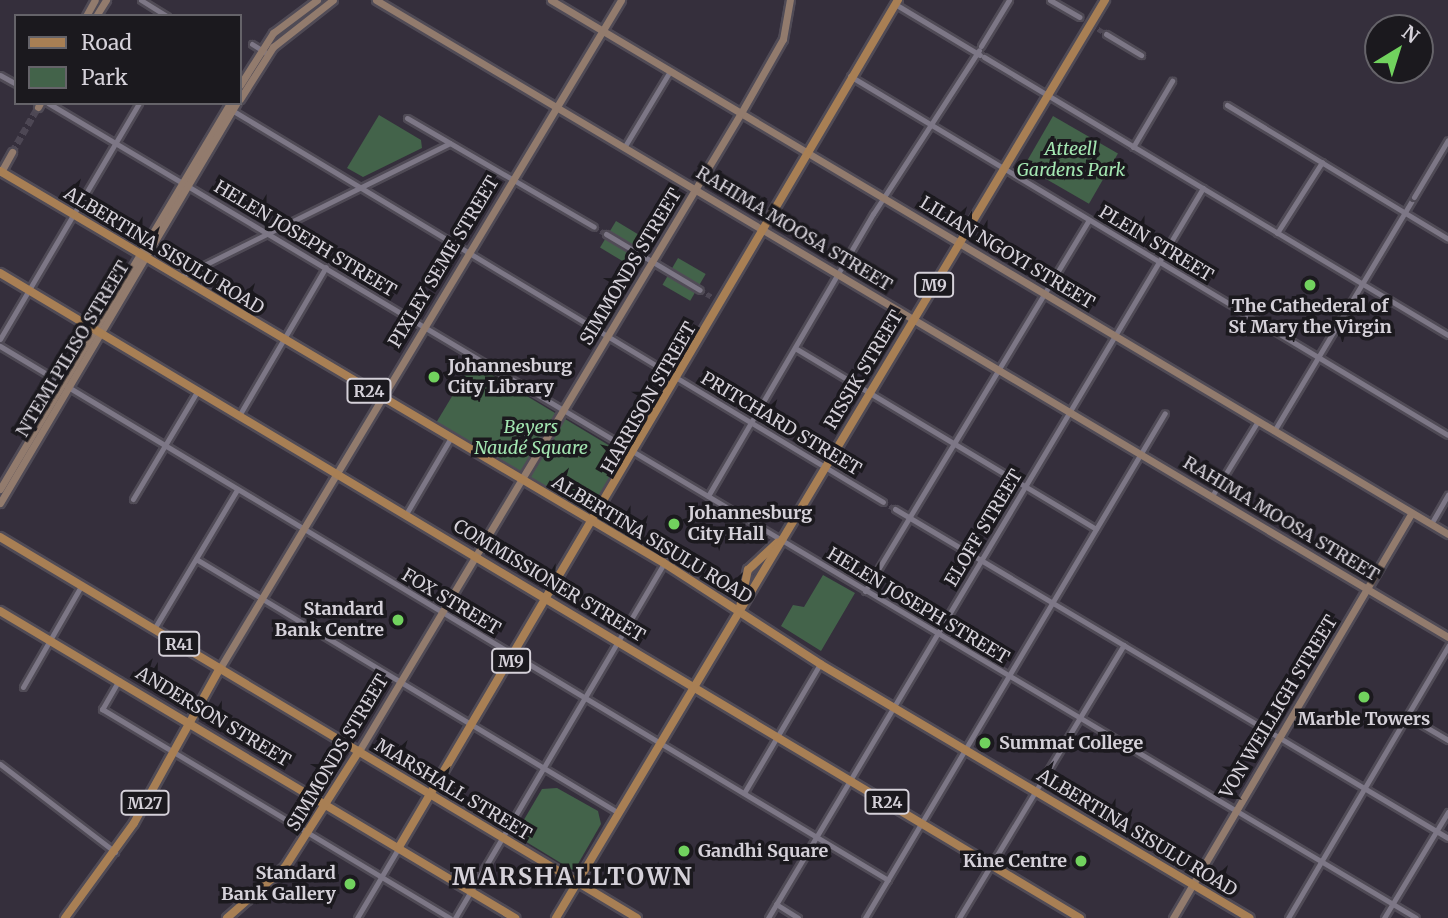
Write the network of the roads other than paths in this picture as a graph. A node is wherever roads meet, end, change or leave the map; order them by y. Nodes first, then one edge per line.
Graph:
1 (141, 0) edge
2 (317, 0) edge
3 (333, 0) edge
4 (376, 0) edge
5 (551, 0) edge
6 (621, 0) edge
7 (1009, 0) edge
8 (1050, 0) edge
9 (1105, 0) edge
10 (787, 2) edge
11 (897, 2) edge
12 (164, 14) edge
13 (1079, 18) tunnel mouth
14 (602, 31) junction
15 (1106, 34) tunnel mouth
16 (252, 44) dead end
17 (260, 49) junction
18 (980, 52) junction
19 (268, 54) junction
20 (1141, 55) dead end
21 (670, 71) junction
22 (850, 76) junction
23 (242, 81) edge
24 (1172, 81) dead end
25 (242, 96) edge
26 (1048, 96) junction
27 (51, 105) edge
28 (138, 105) edge
29 (1227, 105) dead end
30 (230, 107) edge
31 (558, 107) junction
32 (741, 113) junction
33 (407, 118) dead end
34 (931, 124) junction
35 (1448, 140) edge
36 (450, 143) junction
37 (115, 144) junction
38 (625, 146) junction
39 (1133, 147) junction
40 (12, 152) tunnel mouth
41 (810, 154) junction
42 (1322, 162) junction
43 (1004, 170) junction
44 (0, 172) edge
45 (512, 179) junction
46 (186, 185) junction
47 (359, 188) junction
48 (696, 188) junction
49 (1203, 188) junction
50 (883, 198) junction
51 (1404, 212) junction
52 (72, 215) junction
53 (1089, 220) junction
54 (594, 227) tunnel mouth
55 (766, 230) junction
56 (266, 233) junction
57 (1277, 233) junction
58 (606, 234) tunnel mouth
59 (1448, 239) edge
60 (959, 243) junction
61 (468, 253) junction
62 (142, 257) junction
63 (651, 262) junction
64 (1159, 262) junction
65 (326, 267) junction
66 (0, 273) edge
67 (839, 274) junction
68 (178, 277) junction
69 (1362, 284) junction
70 (28, 290) junction
71 (700, 290) tunnel mouth
72 (1045, 294) junction
73 (712, 297) tunnel mouth
74 (723, 303) junction
75 (914, 318) junction
76 (424, 326) junction
77 (99, 331) junction
78 (1448, 335) edge
79 (608, 336) junction
80 (1115, 336) junction
81 (0, 338) edge
82 (283, 340) junction
83 (0, 346) edge
84 (795, 348) junction
85 (1318, 357) junction
86 (999, 369) junction
87 (678, 379) junction
88 (65, 386) junction
89 (198, 390) junction
90 (868, 394) junction
91 (381, 397) junction
92 (563, 410) junction
93 (1070, 411) junction
94 (1165, 413) dead end
95 (240, 414) junction
96 (1258, 421) junction
97 (751, 423) junction
98 (1274, 430) junction
99 (1448, 435) edge
100 (450, 439) junction
101 (953, 444) junction
102 (164, 446) junction
103 (636, 452) junction
104 (1141, 454) junction
105 (824, 466) junction
106 (336, 473) junction
107 (521, 480) junction
108 (1025, 487) junction
109 (0, 489) edge
110 (237, 490) junction
111 (1448, 494) edge
112 (708, 496) junction
113 (1212, 496) junction
114 (133, 499) dead end
115 (883, 502) tunnel mouth
116 (0, 503) edge
117 (895, 509) tunnel mouth
118 (1412, 513) junction
119 (406, 514) junction
120 (909, 517) junction
121 (594, 523) junction
122 (1431, 524) junction
123 (303, 529) junction
124 (1096, 529) junction
125 (1448, 534) edge
126 (0, 537) edge
127 (781, 540) junction
128 (475, 556) junction
129 (196, 559) junction
130 (980, 561) junction
131 (664, 563) junction
132 (81, 586) junction
133 (1367, 589) junction
134 (865, 591) junction
135 (262, 598) junction
136 (548, 598) junction
137 (1052, 603) junction
138 (740, 610) junction
139 (0, 611) edge
140 (441, 612) junction
141 (154, 629) junction
142 (937, 634) junction
143 (1448, 637) edge
144 (50, 640) junction
145 (620, 641) junction
146 (1124, 645) junction
147 (1448, 646) edge
148 (514, 656) junction
149 (820, 664) junction
150 (220, 668) junction
151 (1007, 675) junction
152 (119, 680) junction
153 (400, 680) junction
154 (694, 686) junction
155 (23, 687) dead end
156 (587, 699) junction
157 (894, 708) junction
158 (1407, 716) junction
159 (1080, 719) junction
160 (189, 721) junction
161 (474, 723) junction
162 (777, 736) junction
163 (1279, 737) junction
164 (1448, 740) edge
165 (660, 743) junction
166 (964, 749) junction
167 (359, 751) junction
168 (171, 752) junction
169 (0, 764) edge
170 (545, 768) junction
171 (851, 780) junction
172 (1364, 788) junction
173 (1037, 791) junction
174 (744, 793) junction
175 (431, 794) junction
176 (327, 804) junction
177 (1236, 810) junction
178 (1448, 812) edge
179 (618, 813) junction
180 (922, 823) junction
181 (1437, 831) junction
182 (310, 834) junction
183 (818, 837) junction
184 (1448, 838) edge
185 (503, 839) junction
186 (399, 848) junction
187 (115, 852) junction
188 (1321, 861) junction
189 (991, 864) junction
190 (381, 877) junction
191 (888, 880) junction
192 (577, 883) junction
193 (1193, 884) junction
194 (472, 891) junction
195 (776, 904) junction
196 (1392, 904) junction
197 (65, 918) edge
198 (227, 918) edge
199 (357, 918) edge
200 (453, 918) edge
201 (515, 918) edge
202 (556, 918) edge
203 (637, 918) edge
204 (768, 918) edge
205 (799, 918) edge
206 (865, 918) edge
207 (959, 918) edge
208 (1080, 918) edge
209 (1173, 918) edge
210 (1249, 918) edge
211 (1289, 918) edge
212 (1384, 918) edge
213 (1416, 918) edge

1 - 12 street
2 - 17 street
3 - 19 street
4 - 31 street, RAHIMA MOOSA STREET
5 - 14 street, LILIAN NGOYI STREET
6 - 14 street, PIXLEY SEME STREET / M27
7 - 18 street
8 - 13 street
9 - 26 main road, RISSIK STREET / M9
10 - 32 street, SIMMONDS STREET
11 - 18 street
11 - 22 main road, HARRISON STREET / M9
14 - 21 street, LILIAN NGOYI STREET
14 - 31 street, PIXLEY SEME STREET / M27
15 - 20 street
16 - 17 street
17 - 19 street
17 - 23 street
18 - 26 street
18 - 34 street
19 - 25 street
21 - 32 street, LILIAN NGOYI STREET
21 - 38 street
22 - 34 street, PLEIN STREET
22 - 41 main road, HARRISON STREET / M9
24 - 39 street
26 - 39 street
26 - 43 main road, RISSIK STREET / M9
27 - 37 street, HELEN JOSEPH STREET
28 - 37 street
29 - 42 street
30 - 46 street, NTEMI PILISO STREET
30 - 47 street, PRITCHARD STREET
31 - 38 street, RAHIMA MOOSA STREET
31 - 45 street, PIXLEY SEME STREET / M27
32 - 41 street, LILIAN NGOYI STREET
32 - 48 street, SIMMONDS STREET
33 - 36 street
34 - 43 street, PLEIN STREET
34 - 50 street
35 - 51 street, bridge
36 - 45 street
36 - 47 street
37 - 46 street, HELEN JOSEPH STREET
37 - 52 street
38 - 48 street, RAHIMA MOOSA STREET
39 - 49 street
40 - 44 street
41 - 50 street, LILIAN NGOYI STREET
41 - 55 main road, HARRISON STREET / M9
42 - 51 street
42 - 57 street
43 - 53 street, PLEIN STREET
43 - 60 main road, RISSIK STREET / M9
44 - 52 main road, ALBERTINA SISULU ROAD / R24
45 - 54 street
45 - 61 street, PIXLEY SEME STREET / M27
46 - 56 street, HELEN JOSEPH STREET
46 - 62 street, NTEMI PILISO STREET
47 - 56 street
47 - 61 street, PRITCHARD STREET
48 - 55 street, RAHIMA MOOSA STREET
48 - 63 street, SIMMONDS STREET
49 - 57 street
49 - 64 street, ELOFF STREET
50 - 60 street, LILIAN NGOYI STREET
50 - 67 street
51 - 59 street
51 - 69 street
52 - 62 main road, ALBERTINA SISULU ROAD / R24
52 - 70 street
53 - 64 street, PLEIN STREET
53 - 72 street
55 - 67 street, RAHIMA MOOSA STREET
55 - 74 main road, HARRISON STREET / M9
56 - 65 street, HELEN JOSEPH STREET
56 - 68 street
57 - 69 street
58 - 63 street
60 - 72 street, LILIAN NGOYI STREET
60 - 75 main road, RISSIK STREET / M9
61 - 76 street, PIXLEY SEME STREET / M27
61 - 79 street, PRITCHARD STREET
62 - 68 main road, ALBERTINA SISULU ROAD / R24
62 - 77 street, NTEMI PILISO STREET
63 - 71 street
63 - 79 street, SIMMONDS STREET
64 - 80 street, ELOFF STREET
64 - 85 street, PLEIN STREET
65 - 76 street, HELEN JOSEPH STREET
65 - 82 street
66 - 70 main road, COMMISSIONER STREET / R24
67 - 75 street, RAHIMA MOOSA STREET
67 - 84 street
68 - 82 main road, ALBERTINA SISULU ROAD / R24
69 - 78 street
69 - 85 street
70 - 77 main road, COMMISSIONER STREET / R24
70 - 81 street
72 - 80 street, LILIAN NGOYI STREET
72 - 86 street
73 - 74 street
74 - 87 main road, HARRISON STREET / M9
75 - 86 street, RAHIMA MOOSA STREET
75 - 90 main road, RISSIK STREET / M9
76 - 91 street, PIXLEY SEME STREET / M27
76 - 92 street, HELEN JOSEPH STREET
77 - 88 street, NTEMI PILISO STREET
77 - 89 main road, COMMISSIONER STREET / R24
79 - 87 street, PRITCHARD STREET
79 - 92 street, SIMMONDS STREET
80 - 93 street, ELOFF STREET
80 - 96 street, LILIAN NGOYI STREET
82 - 91 main road, ALBERTINA SISULU ROAD / R24
82 - 95 street
83 - 88 street, FOX STREET
84 - 90 street
84 - 97 street
85 - 98 street
85 - 99 street, PLEIN STREET
86 - 93 street, RAHIMA MOOSA STREET
86 - 101 street
87 - 97 street, PRITCHARD STREET
87 - 103 main road, HARRISON STREET / M9
88 - 102 street, FOX STREET
88 - 109 street, NTEMI PILISO STREET
88 - 116 street, NTEMI PILISO STREET
89 - 95 main road, COMMISSIONER STREET / R24
89 - 102 street
90 - 101 street
90 - 105 main road, RISSIK STREET / M9
91 - 100 main road, ALBERTINA SISULU ROAD / R24
91 - 106 street, PIXLEY SEME STREET / M27
92 - 103 street, HELEN JOSEPH STREET
92 - 107 street, SIMMONDS STREET
93 - 104 street, RAHIMA MOOSA STREET
93 - 108 street, ELOFF STREET
94 - 104 street
95 - 106 main road, COMMISSIONER STREET / R24
96 - 98 street, LILIAN NGOYI STREET
96 - 113 street
97 - 105 street, PRITCHARD STREET
97 - 112 street
98 - 118 street, LILIAN NGOYI STREET
100 - 107 main road, ALBERTINA SISULU ROAD / R24
100 - 119 street
101 - 108 street
101 - 120 street
102 - 110 street, FOX STREET
102 - 114 street
103 - 112 street, HELEN JOSEPH STREET
103 - 121 main road, HARRISON STREET / M9
104 - 113 street, RAHIMA MOOSA STREET
104 - 124 street
105 - 115 street, PRITCHARD STREET
105 - 127 main road, RISSIK STREET / M9
106 - 119 main road, COMMISSIONER STREET / R24
106 - 123 street, PIXLEY SEME STREET / M27
107 - 121 main road, ALBERTINA SISULU ROAD / R24
107 - 128 street, SIMMONDS STREET
108 - 124 street
108 - 130 street, ELOFF STREET
110 - 123 street, FOX STREET
110 - 129 street
111 - 122 street
112 - 127 street, HELEN JOSEPH STREET
113 - 133 street, RAHIMA MOOSA STREET
117 - 120 street
118 - 122 street, LILIAN NGOYI STREET
118 - 133 street, VON WEILLIGH STREET
119 - 128 main road, COMMISSIONER STREET / R24
120 - 130 street
120 - 134 street
121 - 131 main road, ALBERTINA SISULU ROAD / R24
121 - 136 main road, HARRISON STREET / M9
122 - 125 street, LILIAN NGOYI STREET
123 - 135 street, PIXLEY SEME STREET / M27
123 - 140 street, FOX STREET
124 - 137 street
126 - 132 main road, MARSHALL STREET / R41
127 - 134 street, HELEN JOSEPH STREET
127 - 138 main road, RISSIK STREET / M9
127 - 138 main road, RISSIK STREET / M9
128 - 136 main road, COMMISSIONER STREET / R24
128 - 140 street, SIMMONDS STREET
129 - 135 street
129 - 141 street
130 - 137 street
130 - 142 street, ELOFF STREET
131 - 138 main road, ALBERTINA SISULU ROAD / R24
131 - 145 street
132 - 141 main road, MARSHALL STREET / R41
132 - 144 street
133 - 143 street, RAHIMA MOOSA STREET
133 - 163 street, VON WEILLIGH STREET
134 - 142 street, HELEN JOSEPH STREET
135 - 150 street, PIXLEY SEME STREET / M27
135 - 153 street
136 - 145 main road, COMMISSIONER STREET / R24
136 - 148 main road, HARRISON STREET / M9
137 - 146 street
137 - 151 street
138 - 149 main road, ALBERTINA SISULU ROAD / R24
138 - 154 main road, RISSIK STREET / M9
139 - 144 main road, ANDERSON STREET
140 - 148 street, FOX STREET
140 - 153 street, SIMMONDS STREET
141 - 150 main road, MARSHALL STREET / R41
142 - 151 street, HELEN JOSEPH STREET
142 - 157 street, ELOFF STREET
144 - 152 main road, ANDERSON STREET
144 - 155 street
145 - 154 main road, COMMISSIONER STREET / R24
145 - 156 street
146 - 159 street
146 - 163 street
147 - 158 street
148 - 156 street, FOX STREET
148 - 161 main road, HARRISON STREET / M9
149 - 157 main road, ALBERTINA SISULU ROAD / R24
149 - 162 street
150 - 160 main road, PIXLEY SEME STREET / M27
150 - 167 main road, MARSHALL STREET / R41
151 - 159 street, HELEN JOSEPH STREET
151 - 166 street
152 - 160 main road, ANDERSON STREET
152 - 168 street
153 - 161 street
153 - 167 street, SIMMONDS STREET
154 - 162 main road, COMMISSIONER STREET / R24
154 - 165 main road, RISSIK STREET / M9
156 - 165 street, FOX STREET
156 - 170 street
157 - 166 main road, ALBERTINA SISULU ROAD / R24
157 - 171 street, ELOFF STREET
158 - 164 street
158 - 172 street
159 - 173 street
159 - 177 street, HELEN JOSEPH STREET
160 - 168 main road, M27
160 - 176 main road, ANDERSON STREET
161 - 170 street
161 - 175 main road, HARRISON STREET / M9
162 - 171 main road, COMMISSIONER STREET / R24
162 - 174 street
163 - 172 street
163 - 177 street, VON WEILLIGH STREET
165 - 174 street, FOX STREET
165 - 179 main road, RISSIK STREET / M9
166 - 173 main road, ALBERTINA SISULU ROAD / R24
166 - 180 street
167 - 175 main road, MARSHALL STREET
167 - 176 main road, SIMMONDS STREET
168 - 182 street
168 - 187 main road, M27
169 - 187 street
170 - 179 street
170 - 185 street
171 - 180 main road, COMMISSIONER STREET / R24
171 - 183 street, ELOFF STREET
172 - 181 street
172 - 188 street
173 - 189 street
173 - 193 main road, ALBERTINA SISULU ROAD / R24
174 - 183 street, FOX STREET
175 - 185 main road, MARSHALL STREET
175 - 186 main road, HARRISON STREET / M9
176 - 182 main road, SIMMONDS STREET
176 - 186 main road, ANDERSON STREET
177 - 188 street, HELEN JOSEPH STREET
177 - 193 street, VON WEILLIGH STREET
178 - 181 street
179 - 192 main road, RISSIK STREET / M9
180 - 189 main road, COMMISSIONER STREET / R24
180 - 191 street
181 - 184 street
181 - 196 street
182 - 190 street
182 - 198 main road, SIMMONDS STREET
183 - 191 street, FOX STREET
183 - 195 street, ELOFF STREET
185 - 192 main road, MARSHALL STREET
185 - 194 street
186 - 190 street, HARRISON STREET / M9
186 - 194 main road, ANDERSON STREET
187 - 197 main road, M27
188 - 196 street, HELEN JOSEPH STREET
188 - 211 street
189 - 207 street
189 - 208 main road, COMMISSIONER STREET / R24
190 - 199 street, HARRISON STREET / M9
190 - 200 street
191 - 206 street
192 - 202 main road, RISSIK STREET / M9
192 - 203 main road, MARSHALL STREET
193 - 209 street, VON WEILLIGH STREET
193 - 210 main road, ALBERTINA SISULU ROAD / R24
194 - 200 street
194 - 201 main road, ANDERSON STREET
195 - 204 street, ELOFF STREET
195 - 205 street
196 - 212 street
196 - 213 street, HELEN JOSEPH STREET

